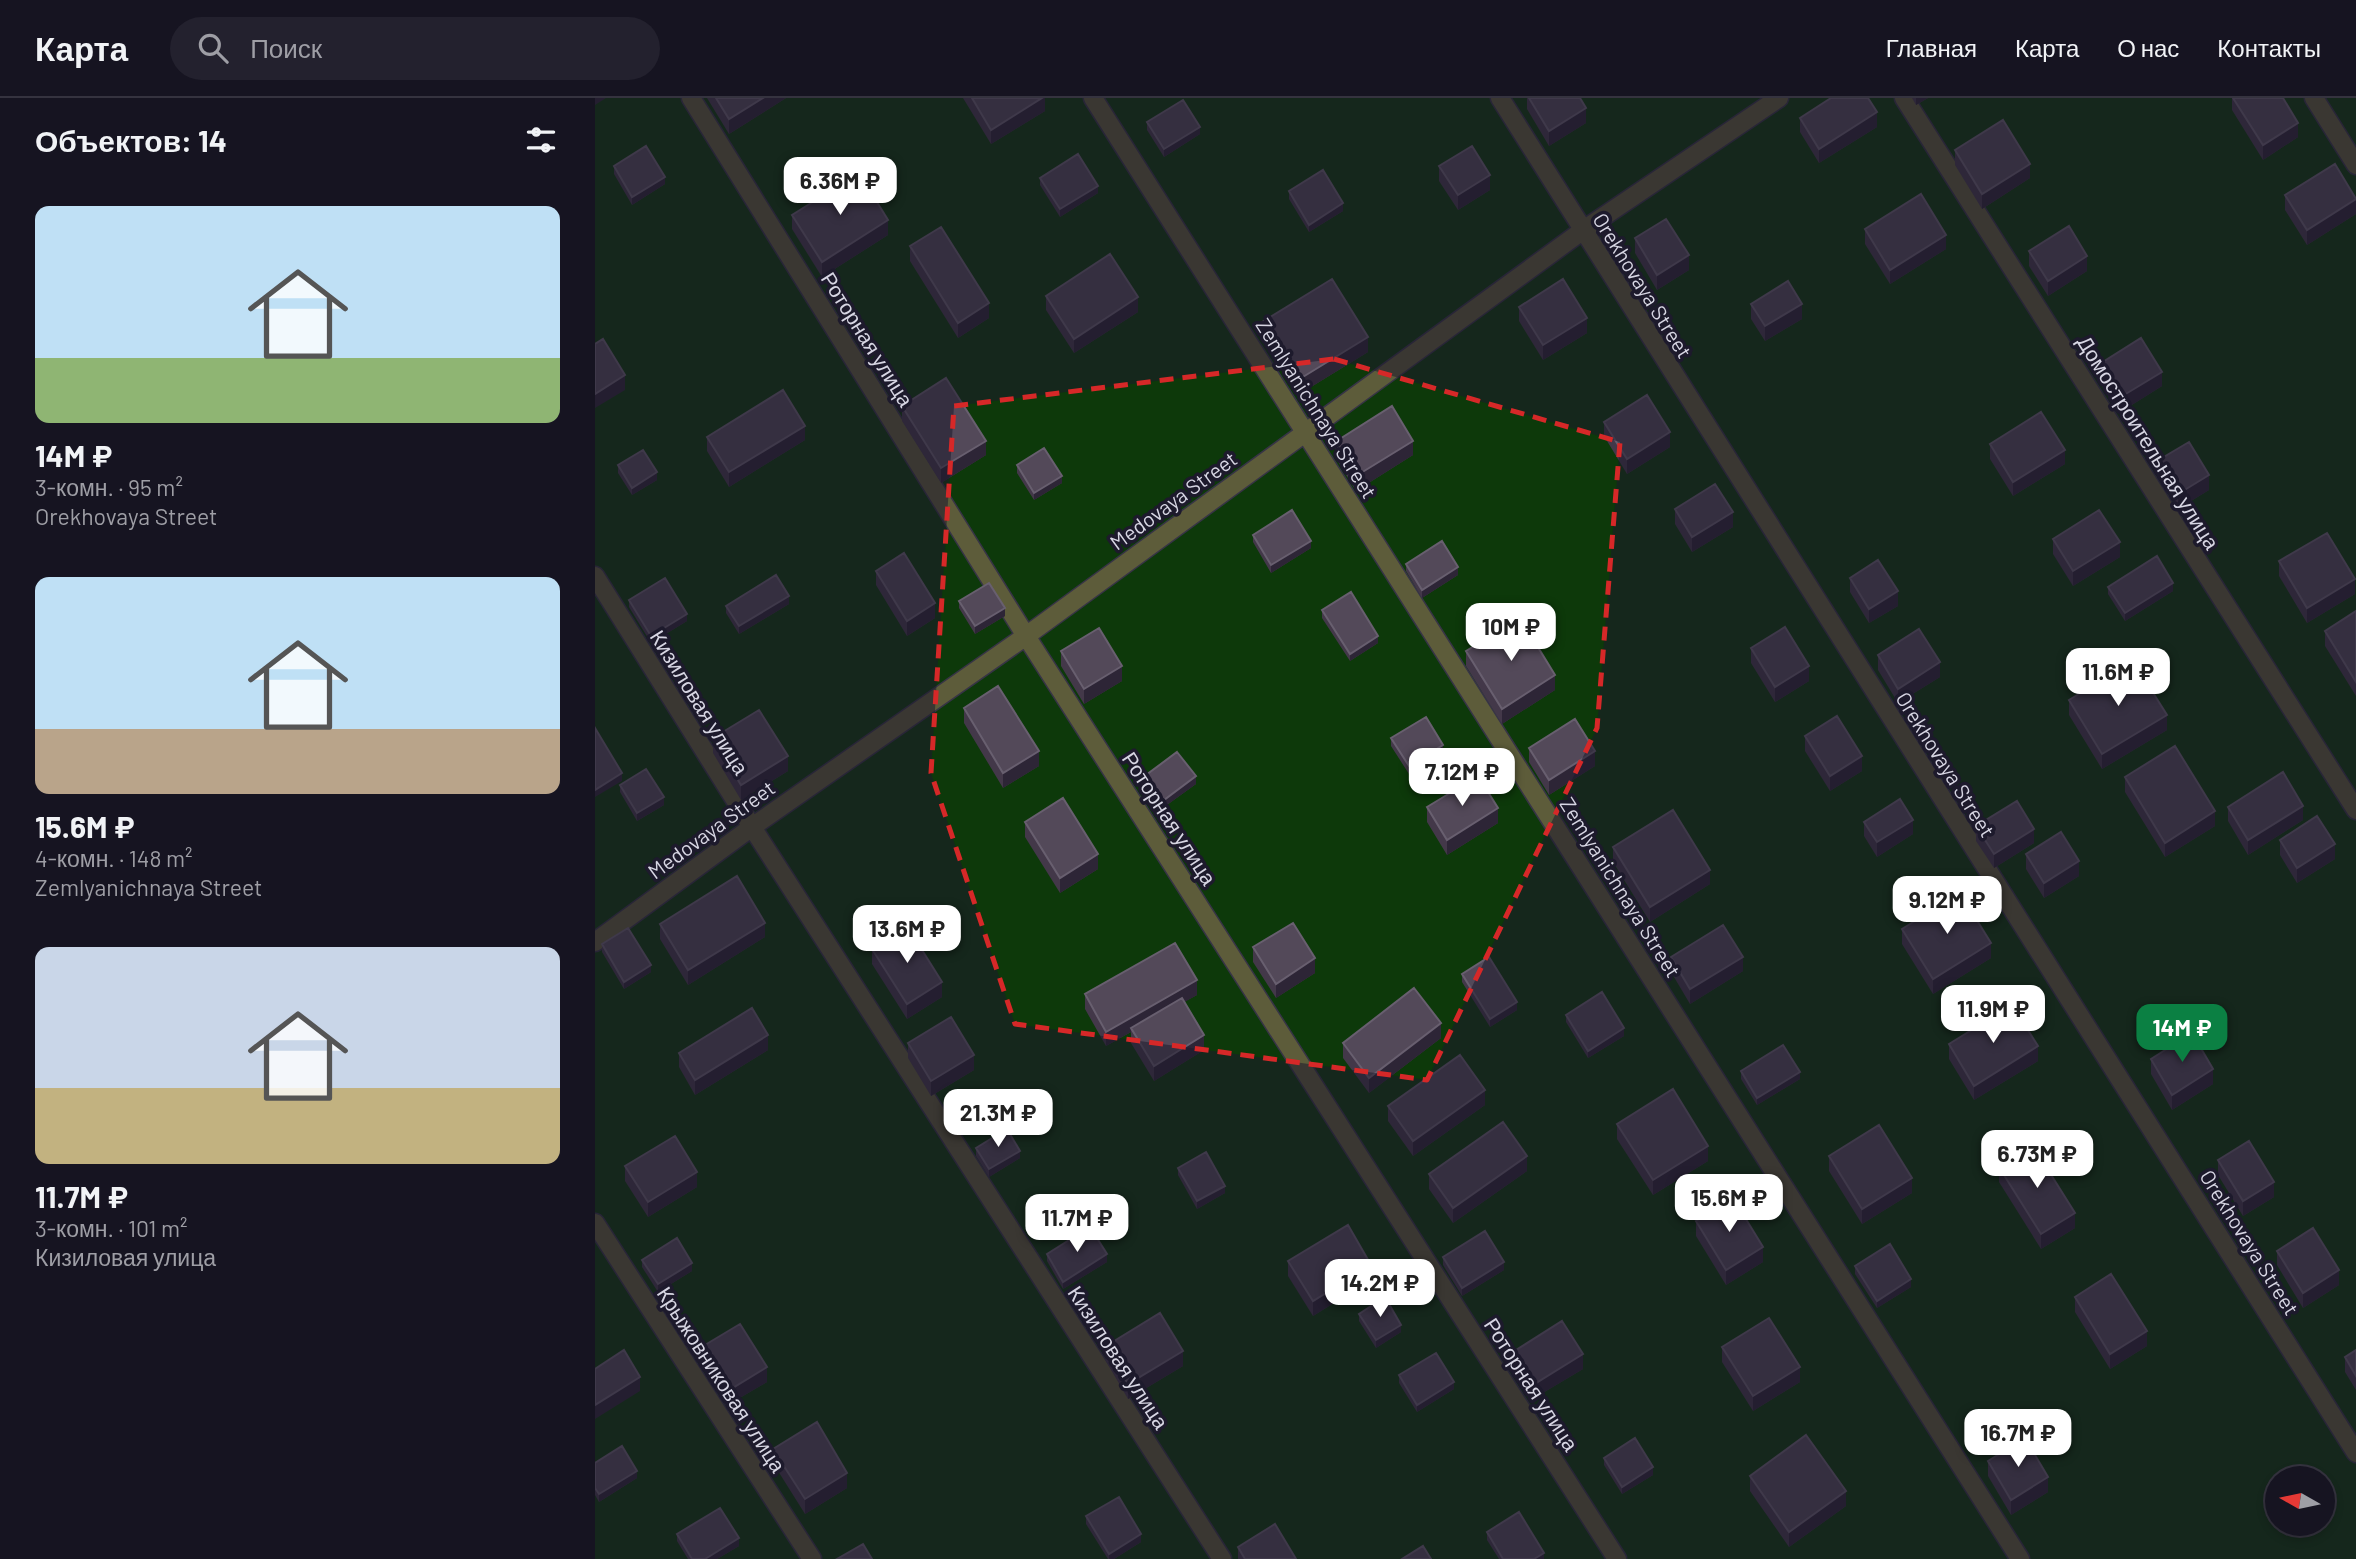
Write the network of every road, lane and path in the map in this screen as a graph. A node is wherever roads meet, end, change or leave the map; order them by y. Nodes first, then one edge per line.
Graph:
1 (691, 98) edge
2 (1093, 98) edge
3 (1500, 98) edge
4 (1779, 98) edge
5 (1904, 98) edge
6 (2314, 98) edge
7 (2356, 165) edge
8 (1582, 231) junction
9 (1305, 432) junction
10 (595, 576) edge
11 (1026, 636) junction
12 (2356, 810) edge
13 (752, 827) junction
14 (595, 942) edge
15 (595, 1223) edge
16 (2356, 1452) edge
17 (812, 1559) edge
18 (1222, 1559) edge
19 (1617, 1559) edge
20 (2020, 1559) edge

1 - 11 street, Роторная улица
2 - 9 street, Zemlyanichnaya Street
3 - 8 street, Orekhovaya Street
4 - 8 street, Medovaya Street
5 - 12 street, Домостроительная улица
6 - 7 street
8 - 9 street, Medovaya Street
8 - 16 street, Orekhovaya Street
9 - 11 street, Medovaya Street
9 - 20 street, Zemlyanichnaya Street
10 - 13 street, Кизиловая улица
11 - 13 street, Medovaya Street
11 - 19 street, Роторная улица
13 - 14 street, Medovaya Street
13 - 18 street, Кизиловая улица
15 - 17 street, Крыжовниковая улица

